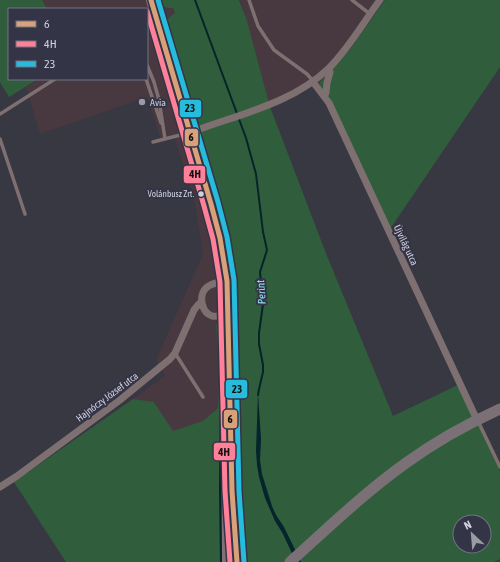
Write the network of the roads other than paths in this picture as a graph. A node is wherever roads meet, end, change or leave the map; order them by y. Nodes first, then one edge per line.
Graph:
1 (150, 0) edge
2 (249, 0) edge
3 (352, 0) edge
4 (380, 0) edge
5 (370, 14) junction
6 (151, 19) edge
7 (148, 67) edge
8 (330, 72) dead end
9 (53, 80) edge
10 (146, 80) edge
11 (314, 82) junction
12 (326, 93) dead end
13 (0, 114) edge
14 (164, 132) junction
15 (190, 132) junction
16 (165, 138) junction
17 (0, 139) edge
18 (153, 142) dead end
19 (25, 214) dead end
20 (226, 281) junction
21 (201, 302) junction
22 (228, 315) junction
23 (175, 353) junction
24 (203, 397) dead end
25 (500, 408) edge
26 (477, 420) junction
27 (230, 421) junction
28 (500, 467) edge
29 (0, 487) edge
30 (227, 562) edge
31 (237, 562) edge
32 (290, 562) edge

1 - 6 street
2 - 11 lane
3 - 5 lane
4 - 5 street
5 - 11 street
6 - 15 street
7 - 14 lane
8 - 12 street
9 - 13 lane
10 - 14 lane
11 - 15 street
11 - 26 street, Újvilág utca
14 - 16 lane
15 - 16 lane
15 - 20 street
16 - 18 lane
17 - 19 lane
20 - 21 street, Hajnóczy József utca
20 - 22 street
21 - 22 street
21 - 23 street, Hajnóczy József utca
22 - 27 street
23 - 24 lane
23 - 29 street, Hajnóczy József utca
25 - 26 main road
26 - 28 lane
26 - 32 main road
27 - 30 street
27 - 31 street

